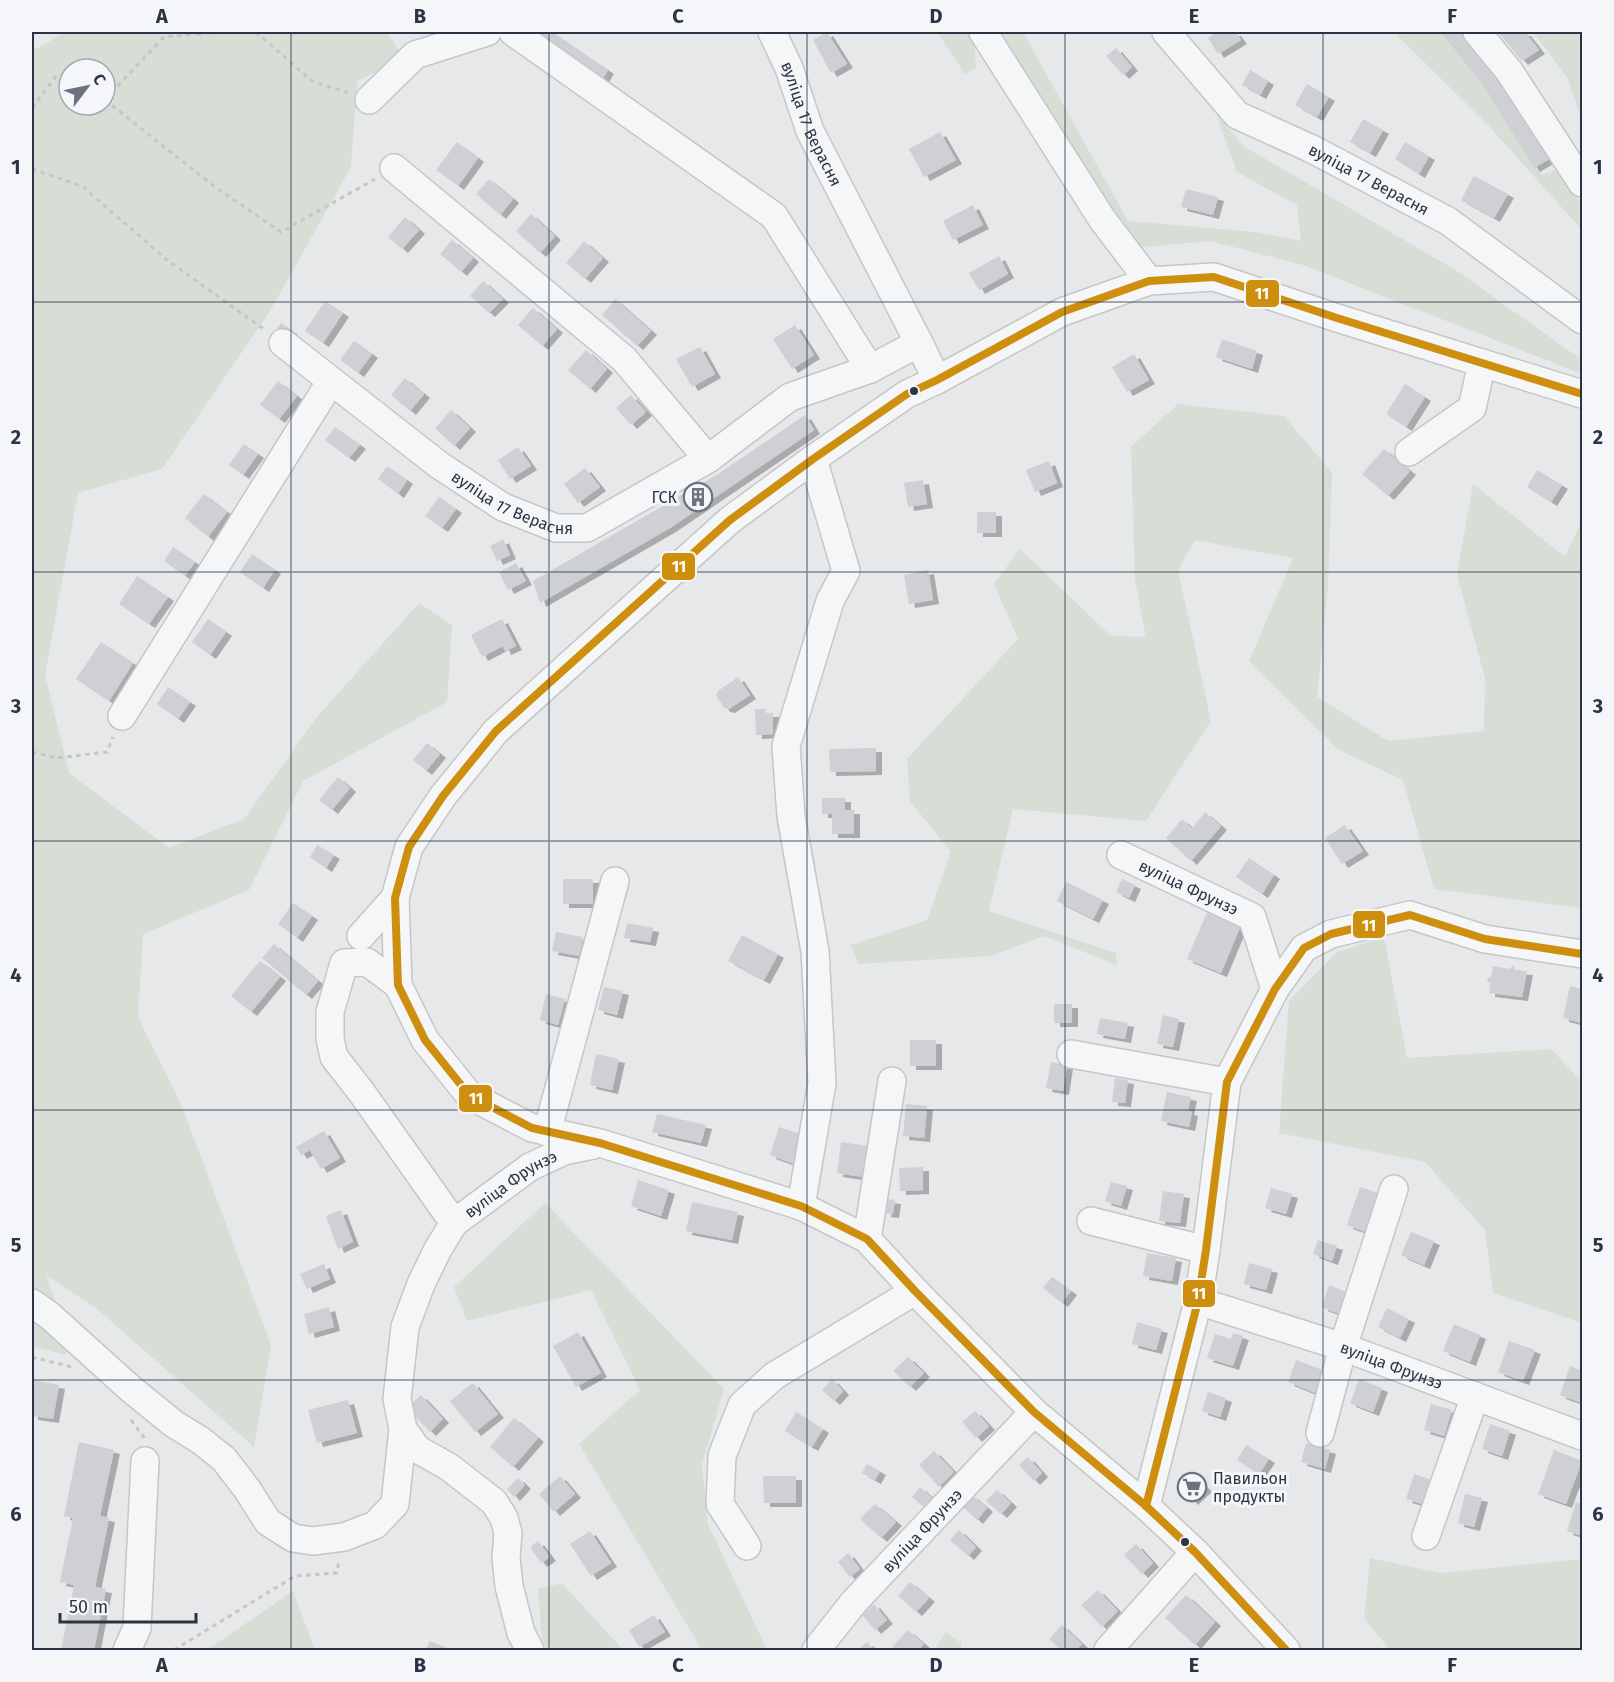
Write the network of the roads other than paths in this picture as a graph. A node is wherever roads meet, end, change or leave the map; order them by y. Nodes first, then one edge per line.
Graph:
1 (487, 32) edge
2 (513, 32) edge
3 (772, 32) edge
4 (983, 32) edge
5 (1166, 32) edge
6 (1477, 32) edge
7 (369, 100) road end
8 (394, 168) road end
9 (1582, 183) edge
10 (1149, 281) junction
11 (1582, 320) edge
12 (283, 343) road end
13 (919, 343) junction
14 (1482, 363) junction
15 (870, 369) junction
16 (937, 380) junction
17 (331, 381) junction
18 (1582, 394) edge
19 (1408, 452) dead end
20 (708, 459) junction
21 (813, 459) junction
22 (122, 716) road end
23 (1121, 855) dead end
24 (615, 881) dead end
25 (395, 898) junction
26 (361, 936) dead end
27 (1582, 954) edge
28 (398, 985) junction
29 (1275, 989) junction
30 (1071, 1054) dead end
31 (892, 1081) dead end
32 (1227, 1082) junction
33 (547, 1132) junction
34 (600, 1143) junction
35 (1394, 1189) dead end
36 (801, 1206) junction
37 (1091, 1221) dead end
38 (454, 1223) junction
39 (867, 1239) junction
40 (1206, 1250) junction
41 (915, 1291) junction
42 (1198, 1301) junction
43 (32, 1303) edge
44 (1343, 1347) junction
45 (1475, 1396) junction
46 (1034, 1412) junction
47 (403, 1429) junction
48 (1320, 1433) dead end
49 (1582, 1437) edge
50 (145, 1461) road end
51 (1146, 1506) junction
52 (1426, 1536) dead end
53 (747, 1545) dead end
54 (1195, 1552) junction
55 (127, 1650) edge
56 (530, 1650) edge
57 (816, 1650) edge
58 (1108, 1650) edge
59 (1286, 1650) edge

1 - 7 street
2 - 15 street
3 - 13 street, вуліца 17 Верасня
4 - 10 street
5 - 11 street, вуліца 17 Верасня
6 - 9 street
8 - 20 street
10 - 14 street
10 - 16 street
12 - 17 street, вуліца 17 Верасня
13 - 15 street, вуліца 17 Верасня
13 - 16 street, вуліца 17 Верасня
14 - 18 street
14 - 19 street
15 - 20 street, вуліца 17 Верасня
16 - 21 street
17 - 20 street, вуліца 17 Верасня
17 - 22 street
21 - 25 street
21 - 36 street
23 - 29 street, вуліца Фрунзэ
24 - 33 street, вуліца Фрунзэ
25 - 26 street
25 - 28 street
27 - 29 street
28 - 33 street
28 - 38 street
29 - 32 street
30 - 32 street
31 - 39 street
32 - 40 street
33 - 34 street
34 - 36 street, вуліца Фрунзэ
34 - 38 street, вуліца Фрунзэ
35 - 44 street
36 - 39 street, вуліца Фрунзэ
37 - 40 street
38 - 47 street, вуліца Фрунзэ
39 - 41 street, вуліца Фрунзэ
40 - 42 street
41 - 46 street, вуліца Фрунзэ
41 - 53 street
42 - 44 street, вуліца Фрунзэ
42 - 51 street
43 - 47 street
44 - 45 street, вуліца Фрунзэ
44 - 48 street
45 - 49 street, вуліца Фрунзэ
45 - 52 street
46 - 51 street, вуліца Фрунзэ
46 - 57 street, вуліца Фрунзэ
47 - 56 street, вуліца Фрунзэ
50 - 55 street
51 - 54 street, вуліца Фрунзэ
54 - 58 street
54 - 59 street, вуліца Фрунзэ

